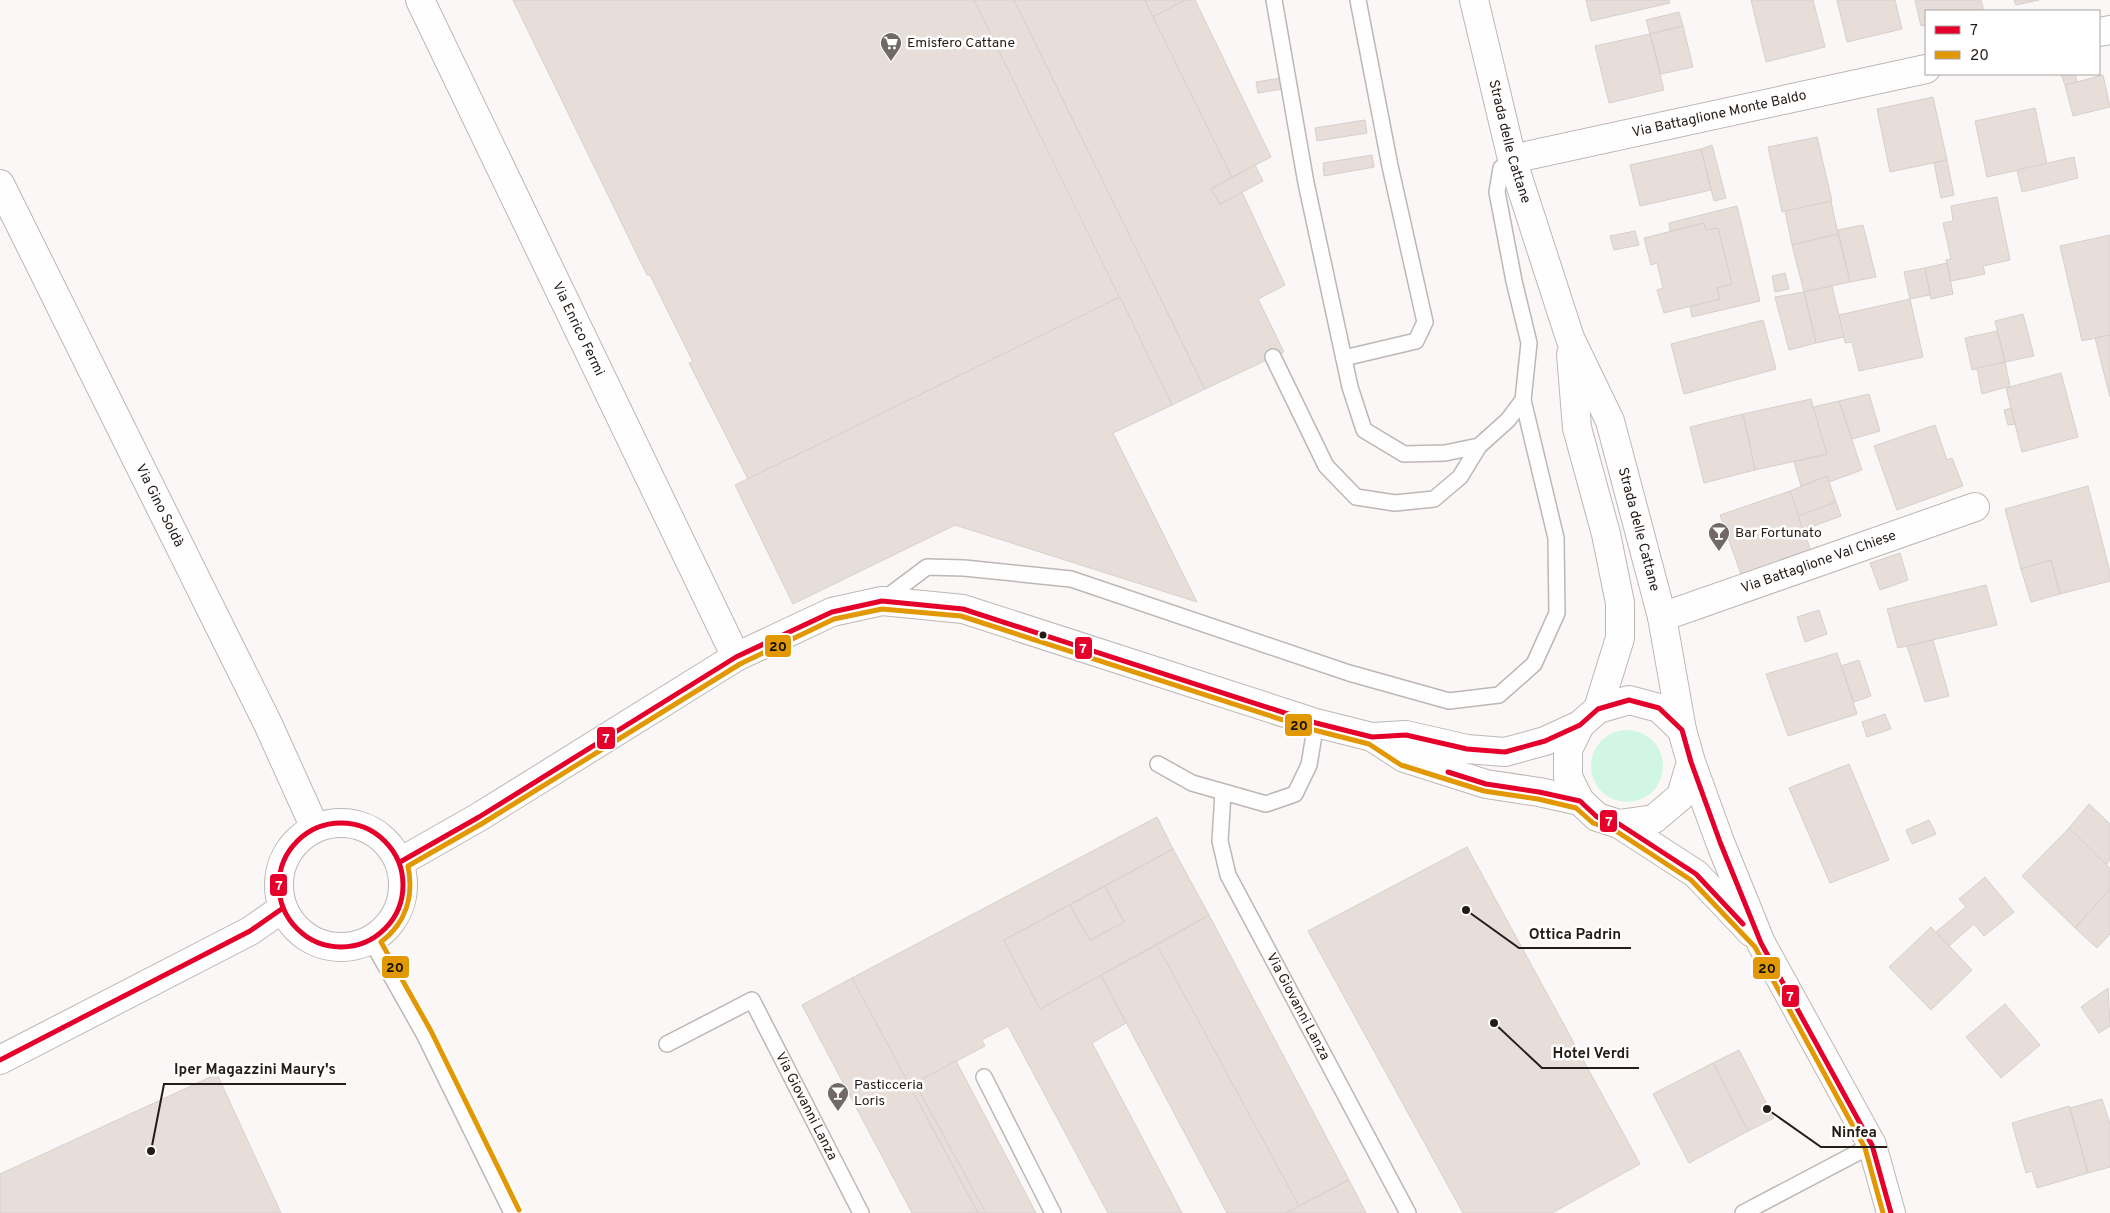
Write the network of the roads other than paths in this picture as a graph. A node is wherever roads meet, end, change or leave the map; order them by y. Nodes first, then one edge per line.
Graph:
1 (420, 0) edge
2 (1274, 0) edge
3 (1358, 0) edge
4 (1474, 0) edge
5 (1925, 69) edge
6 (1512, 159) junction
7 (0, 184) edge
8 (1570, 338) junction
9 (1274, 357) dead end
10 (1344, 358) junction
11 (1523, 400) junction
12 (1479, 446) junction
13 (1975, 507) dead end
14 (882, 601) junction
15 (1662, 617) junction
16 (736, 657) junction
17 (1589, 717) junction
18 (1316, 722) junction
19 (1682, 730) junction
20 (1372, 737) junction
21 (1691, 762) junction
22 (1158, 764) dead end
23 (1223, 793) junction
24 (1580, 801) junction
25 (1619, 824) junction
26 (315, 828) junction
27 (400, 862) junction
28 (283, 908) junction
29 (371, 940) junction
30 (1761, 943) junction
31 (666, 1044) dead end
32 (0, 1060) edge
33 (984, 1077) dead end
34 (1872, 1145) junction
35 (512, 1213) edge
36 (861, 1213) edge
37 (1053, 1213) edge
38 (1408, 1213) edge
39 (1743, 1213) edge
40 (1891, 1213) edge

1 - 16 street, Via Enrico Fermi
2 - 10 lane
3 - 10 lane
4 - 6 street, Strada delle Cattane
5 - 6 street, Via Battaglione Monte Baldo
6 - 8 street, Strada delle Cattane
6 - 11 lane
7 - 26 street, Via Gino Soldà
8 - 15 street, Strada delle Cattane
8 - 17 street, Strada delle Cattane
9 - 12 lane
10 - 12 lane
11 - 12 lane
11 - 14 lane
13 - 15 street, Via Battaglione Val Chiese
14 - 16 street
14 - 18 street
15 - 19 street, Strada delle Cattane
16 - 27 street
17 - 19 street
17 - 20 street
17 - 24 street
18 - 20 street
18 - 23 lane
19 - 21 street
20 - 24 street
21 - 25 street
21 - 30 street
22 - 23 lane
23 - 38 lane, Via Giovanni Lanza
24 - 25 street
25 - 30 street
26 - 27 street
26 - 28 street
27 - 29 street
28 - 29 street
28 - 32 street
29 - 35 lane
30 - 34 street
31 - 36 lane, Via Giovanni Lanza
33 - 37 lane
34 - 39 lane
34 - 40 street

